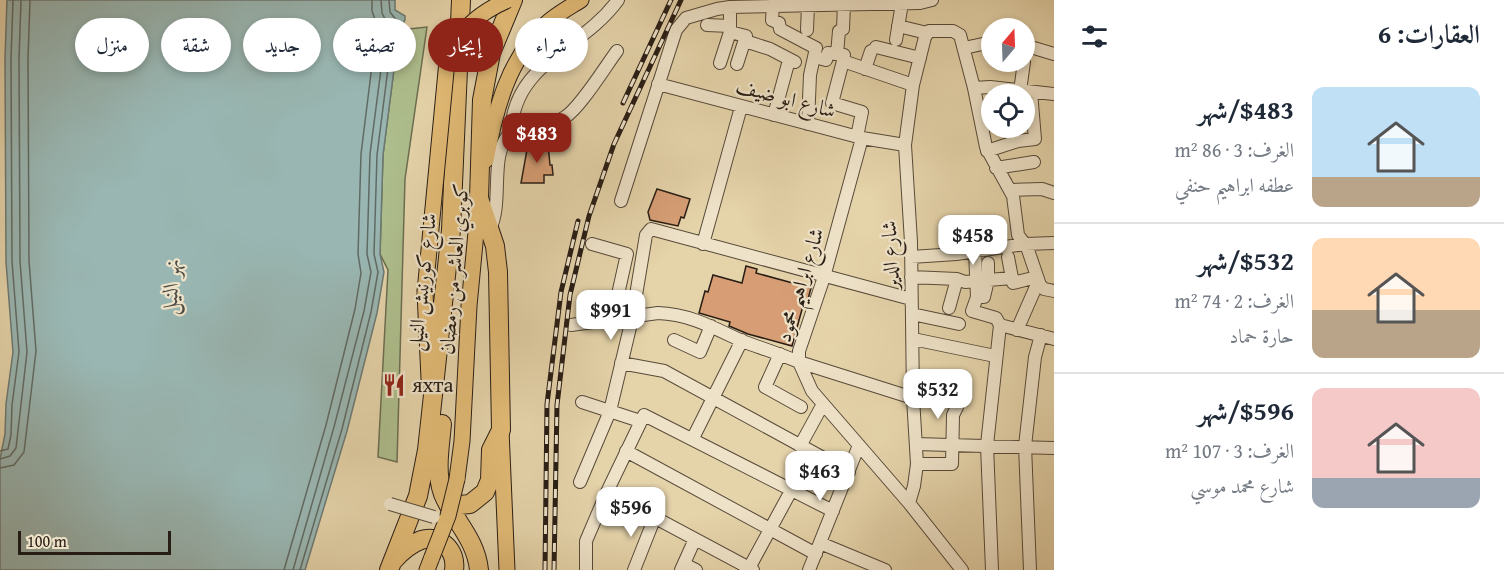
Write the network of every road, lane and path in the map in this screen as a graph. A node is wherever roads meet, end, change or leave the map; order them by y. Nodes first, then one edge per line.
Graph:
1 (461, 0) edge
2 (581, 0) edge
3 (618, 0) edge
4 (932, 0) edge
5 (902, 3) junction
6 (508, 4) edge
7 (844, 4) junction
8 (773, 5) junction
9 (808, 5) junction
10 (730, 7) junction
11 (706, 25) dead end
12 (898, 26) junction
13 (730, 29) junction
14 (807, 30) dead end
15 (927, 33) junction
16 (896, 40) dead end
17 (981, 44) edge
18 (964, 48) junction
19 (617, 51) dead end
20 (1035, 53) edge
21 (1054, 54) edge
22 (814, 57) junction
23 (840, 58) junction
24 (920, 58) junction
25 (720, 63) dead end
26 (865, 69) junction
27 (658, 84) junction
28 (913, 85) junction
29 (974, 88) junction
30 (981, 88) edge
31 (1035, 93) edge
32 (1054, 94) edge
33 (741, 107) junction
34 (774, 115) junction
35 (808, 124) junction
36 (511, 132) junction
37 (860, 138) junction
38 (1035, 138) edge
39 (905, 145) junction
40 (987, 151) junction
41 (1034, 162) dead end
42 (996, 168) junction
43 (1010, 190) junction
44 (1053, 190) edge
45 (479, 198) junction
46 (621, 201) dead end
47 (490, 230) junction
48 (1054, 243) edge
49 (592, 244) dead end
50 (702, 244) junction
51 (1025, 244) junction
52 (975, 251) junction
53 (911, 257) junction
54 (1008, 257) dead end
55 (988, 263) dead end
56 (824, 276) junction
57 (911, 277) junction
58 (1012, 278) junction
59 (957, 279) junction
60 (982, 280) junction
61 (1038, 280) junction
62 (1054, 291) edge
63 (911, 299) junction
64 (949, 308) dead end
65 (912, 314) junction
66 (632, 319) junction
67 (612, 321) junction
68 (959, 324) dead end
69 (571, 325) dead end
70 (1000, 325) junction
71 (711, 326) junction
72 (1017, 330) junction
73 (1041, 335) junction
74 (913, 339) junction
75 (1054, 339) edge
76 (674, 340) dead end
77 (742, 340) junction
78 (780, 354) junction
79 (995, 356) junction
80 (799, 362) junction
81 (436, 363) junction
82 (621, 363) junction
83 (959, 397) dead end
84 (712, 398) junction
85 (913, 398) junction
86 (582, 402) dead end
87 (823, 404) junction
88 (801, 408) dead end
89 (610, 411) junction
90 (430, 416) junction
91 (642, 418) junction
92 (501, 430) junction
93 (693, 438) junction
94 (916, 444) junction
95 (859, 445) junction
96 (987, 445) junction
97 (800, 446) junction
98 (952, 446) junction
99 (1024, 446) junction
100 (1054, 448) edge
101 (626, 452) junction
102 (917, 464) junction
103 (849, 472) junction
104 (580, 482) dead end
105 (792, 489) junction
106 (607, 492) junction
107 (909, 503) junction
108 (390, 504) dead end
109 (449, 506) junction
110 (833, 511) junction
111 (434, 517) dead end
112 (655, 517) junction
113 (771, 529) junction
114 (695, 539) junction
115 (818, 549) junction
116 (391, 566) edge
117 (864, 566) edge
118 (682, 567) edge
119 (750, 569) edge
120 (427, 570) edge
121 (454, 570) edge
122 (479, 570) edge
123 (507, 570) edge
124 (586, 570) edge
125 (634, 570) edge
126 (696, 570) edge
127 (809, 570) edge
128 (885, 570) edge
129 (963, 570) edge
130 (992, 570) edge
131 (1030, 570) edge

1 - 81 highway, شارع كورنيش النيل
2 - 45 main road, كوبري العاشر من رمضان
3 - 36 street
4 - 5 street
5 - 7 street
5 - 12 street
6 - 45 highway
6 - 90 main road, كوبري العاشر من رمضان, bridge
7 - 9 street
7 - 23 street
8 - 9 street
8 - 10 street
8 - 22 street
9 - 14 street
10 - 13 street
10 - 27 street
11 - 13 street
12 - 15 street
12 - 16 street
13 - 25 street
13 - 34 street
15 - 18 street
15 - 24 street, شارع الدير
17 - 18 street
18 - 29 street
19 - 36 street
20 - 21 street
22 - 23 street
22 - 35 street
23 - 26 street
23 - 37 street, شارع ابراهيم محمود
24 - 26 street
24 - 28 street, شارع الدير
26 - 28 street
27 - 33 street, شارع ابو ضيف
27 - 46 street
28 - 39 street, شارع الدير
29 - 30 street
29 - 40 street
31 - 32 street
33 - 34 street, شارع ابو ضيف
33 - 50 street
34 - 35 street, شارع ابو ضيف
35 - 37 street, شارع ابو ضيف
36 - 47 street
37 - 39 street, شارع ابو ضيف
37 - 56 street, شارع ابراهيم محمود
38 - 40 street
39 - 53 street, شارع الدير
40 - 42 street
41 - 42 street
42 - 43 street
43 - 44 street
43 - 51 street
45 - 47 highway
45 - 120 main road, كوبري العاشر من رمضان, bridge
47 - 92 highway
48 - 51 street
49 - 67 street
50 - 56 street
50 - 66 street
51 - 52 street
51 - 61 street
52 - 53 street
52 - 60 street
53 - 57 street, شارع الدير
54 - 58 street
55 - 60 street
56 - 63 street
56 - 80 street, شارع ابراهيم محمود
57 - 59 street
57 - 63 street, شارع الدير
58 - 60 street
58 - 61 street
59 - 60 street
59 - 64 street
60 - 70 street
61 - 62 street
61 - 72 street
63 - 65 street, شارع الدير
65 - 68 street
65 - 74 street, شارع الدير
66 - 67 street
66 - 71 street
66 - 82 street
67 - 69 street
70 - 72 street
70 - 79 street
71 - 76 street
71 - 77 street
72 - 73 street
73 - 75 street
73 - 99 street
74 - 79 street
74 - 85 street, شارع الدير
77 - 78 street
77 - 84 street
78 - 80 street
78 - 88 street
79 - 96 street
80 - 85 street, شارع ابراهيم محمود
80 - 87 street
81 - 90 highway, شارع كورنيش النيل
81 - 109 highway
82 - 84 street
82 - 89 street
83 - 98 street
84 - 93 street
84 - 97 street
85 - 94 street, شارع الدير
86 - 89 street
87 - 95 street
87 - 97 street
89 - 91 street
89 - 104 street
90 - 116 highway, شارع كورنيش النيل
91 - 93 street
91 - 101 street
92 - 109 highway
92 - 123 main road
93 - 105 street
94 - 98 street
94 - 102 street, شارع الدير
95 - 103 street
95 - 107 street
96 - 98 street
96 - 99 street
96 - 130 street
97 - 103 street
98 - 102 street
99 - 100 street
99 - 131 street
101 - 106 street
101 - 113 street
102 - 107 street, شارع الدير
103 - 110 street
105 - 110 street
105 - 113 street
106 - 112 street
106 - 124 street
107 - 129 street
108 - 111 street, bridge
109 - 122 highway
110 - 115 street
112 - 114 street
112 - 125 street
113 - 115 street
113 - 119 street
114 - 118 street
114 - 119 street
115 - 117 street
115 - 127 street
116 - 121 highway, شارع كورنيش النيل
117 - 128 street
118 - 126 street

